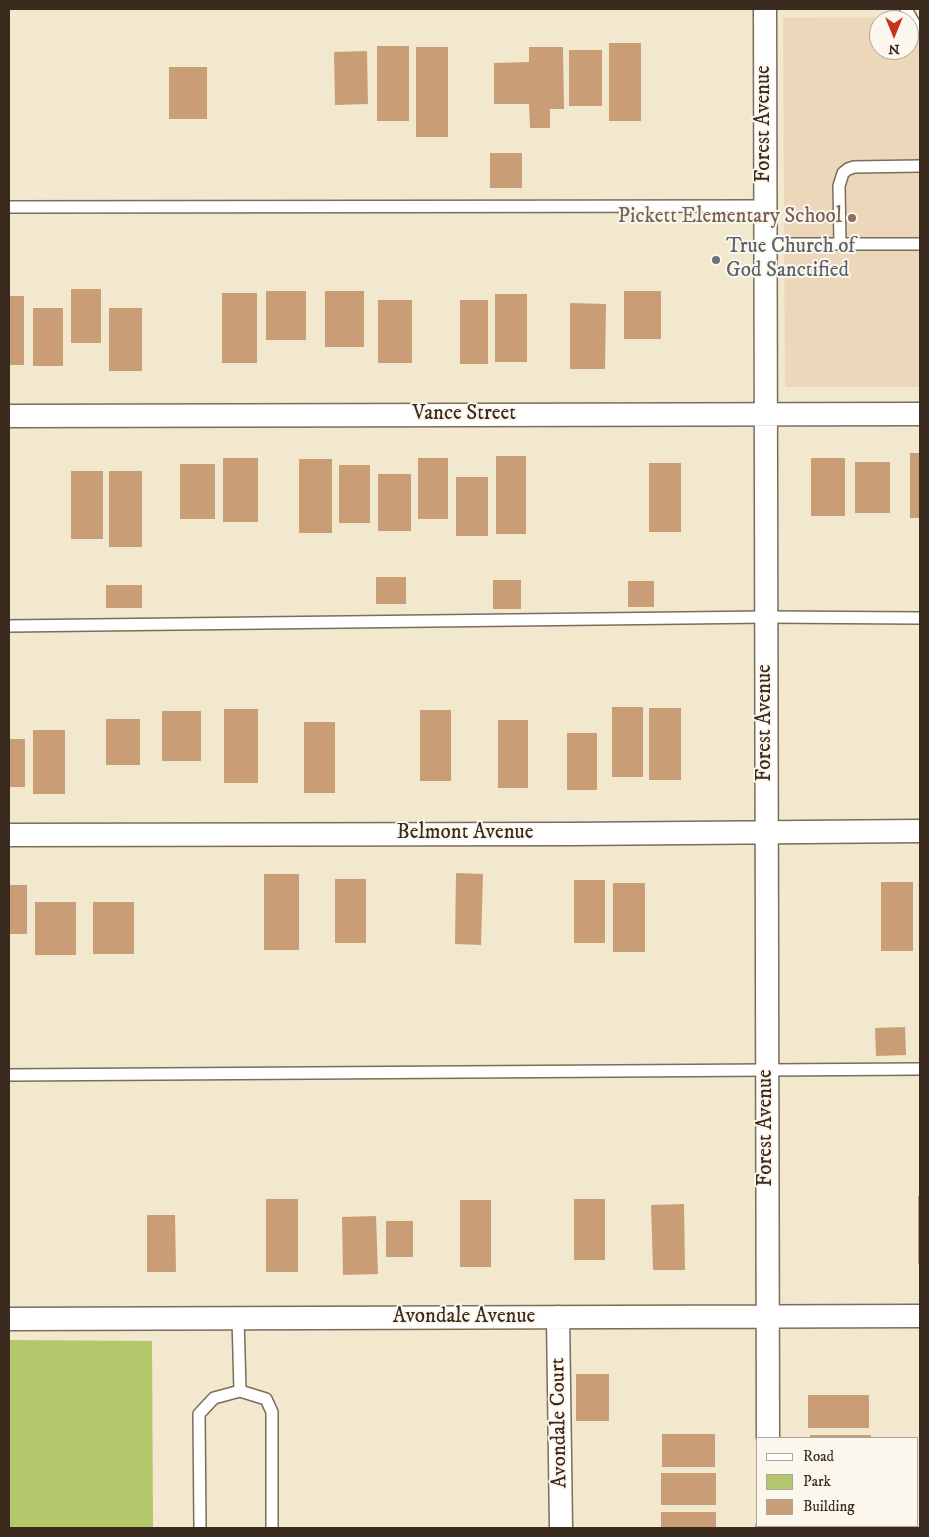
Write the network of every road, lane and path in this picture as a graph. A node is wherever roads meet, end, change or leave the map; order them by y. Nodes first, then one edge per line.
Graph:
1 (765, 9) edge
2 (906, 9) edge
3 (920, 28) edge
4 (920, 166) edge
5 (766, 206) junction
6 (9, 207) edge
7 (766, 244) junction
8 (840, 244) junction
9 (920, 244) edge
10 (766, 414) junction
11 (920, 414) edge
12 (9, 416) edge
13 (766, 617) junction
14 (920, 618) edge
15 (9, 626) edge
16 (920, 831) edge
17 (766, 832) junction
18 (9, 835) edge
19 (920, 1069) edge
20 (767, 1070) junction
21 (9, 1075) edge
22 (768, 1316) junction
23 (920, 1316) edge
24 (238, 1318) junction
25 (558, 1318) junction
26 (9, 1319) edge
27 (240, 1390) junction
28 (768, 1437) edge
29 (200, 1528) edge
30 (272, 1528) edge
31 (561, 1528) edge

1 - 5 street, Forest Avenue
2 - 3 lane
4 - 8 lane
5 - 6 lane
5 - 7 street, Forest Avenue
7 - 8 lane
7 - 10 street, Forest Avenue
8 - 9 lane
10 - 11 street, Vance Street
10 - 12 street, Vance Street
10 - 13 street, Forest Avenue
13 - 14 lane
13 - 15 lane
13 - 17 street, Forest Avenue
16 - 17 street, Belmont Avenue
17 - 18 street, Belmont Avenue
17 - 20 street, Forest Avenue
19 - 20 lane
20 - 21 lane
20 - 22 street, Forest Avenue
22 - 23 street, Avondale Avenue
22 - 25 street, Avondale Avenue
22 - 28 street, Forest Avenue
24 - 25 street, Avondale Avenue
24 - 26 street, Avondale Avenue
24 - 27 lane
25 - 31 street, Avondale Court
27 - 29 lane
27 - 30 lane

